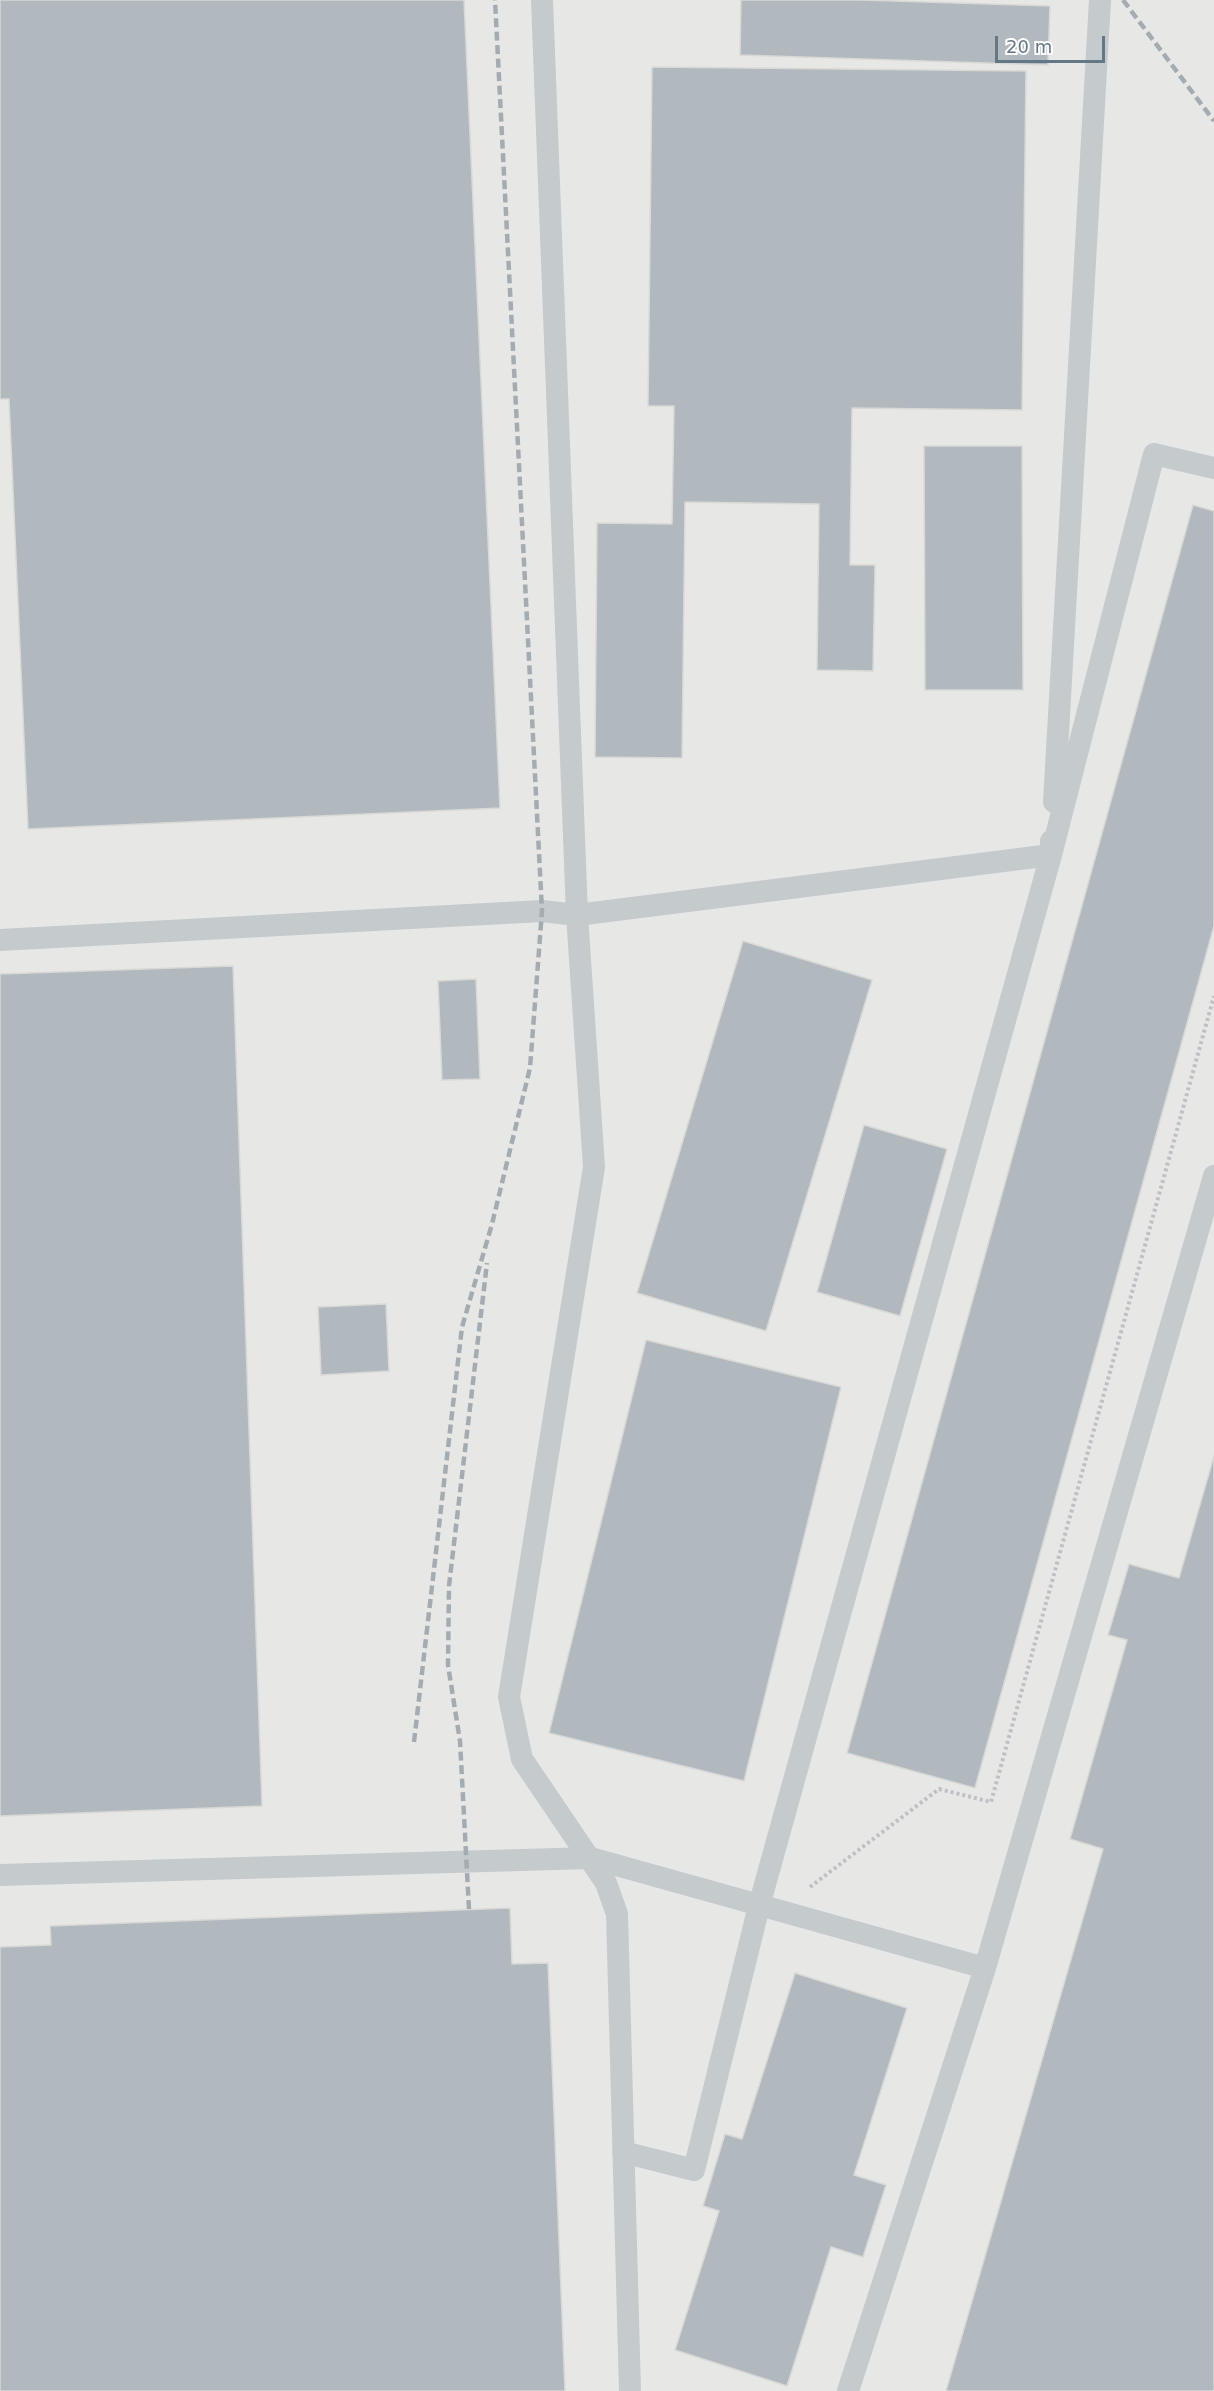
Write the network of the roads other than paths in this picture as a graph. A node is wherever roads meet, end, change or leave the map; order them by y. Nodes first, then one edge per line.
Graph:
1 (542, 0) edge
2 (1100, 0) edge
3 (1214, 468) edge
4 (1051, 855) junction
5 (577, 915) junction
6 (0, 940) edge
7 (1214, 1176) edge
8 (591, 1858) junction
9 (0, 1875) edge
10 (769, 1909) junction
11 (985, 1968) junction
12 (623, 2152) junction
13 (630, 2391) edge
14 (848, 2391) edge

1 - 5 lane
2 - 4 lane
3 - 4 lane
4 - 5 lane
4 - 10 lane
5 - 6 lane
5 - 8 lane
7 - 11 lane
8 - 9 lane
8 - 10 lane
8 - 12 lane
10 - 11 lane
10 - 12 lane
11 - 14 lane
12 - 13 lane

